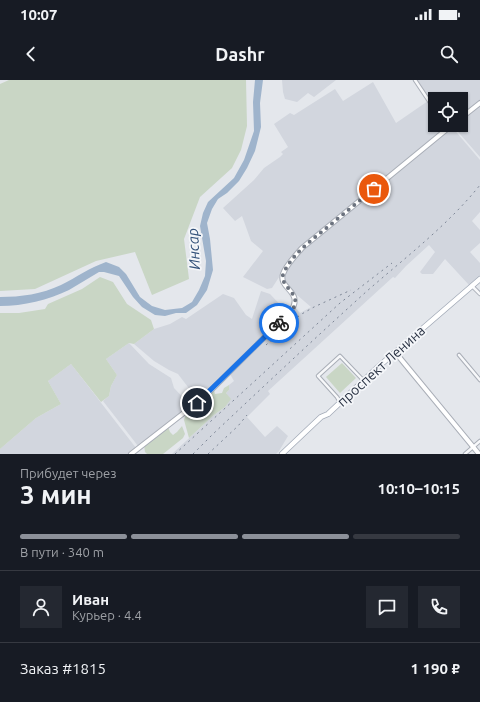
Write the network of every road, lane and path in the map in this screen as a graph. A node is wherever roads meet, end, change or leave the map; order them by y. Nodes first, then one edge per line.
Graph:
1 (415, 80) edge
2 (428, 100) edge
3 (480, 103) edge
4 (468, 112) edge
5 (440, 132) edge
6 (480, 279) edge
7 (472, 286) junction
8 (480, 294) edge
9 (395, 352) junction
10 (459, 355) dead end
11 (480, 380) edge
12 (364, 381) junction
13 (340, 402) junction
14 (480, 441) edge
15 (473, 447) junction
16 (131, 454) edge
17 (282, 454) edge
18 (465, 454) edge
19 (479, 454) edge

1 - 2 street
3 - 4 street
5 - 16 street
6 - 7 main road, проспект Ленина
7 - 8 street
7 - 9 main road, проспект Ленина
9 - 12 main road, проспект Ленина
9 - 15 street
10 - 11 street
12 - 13 main road, проспект Ленина
12 - 13 street
13 - 17 main road, проспект Ленина
14 - 15 street
15 - 18 street
15 - 19 street

